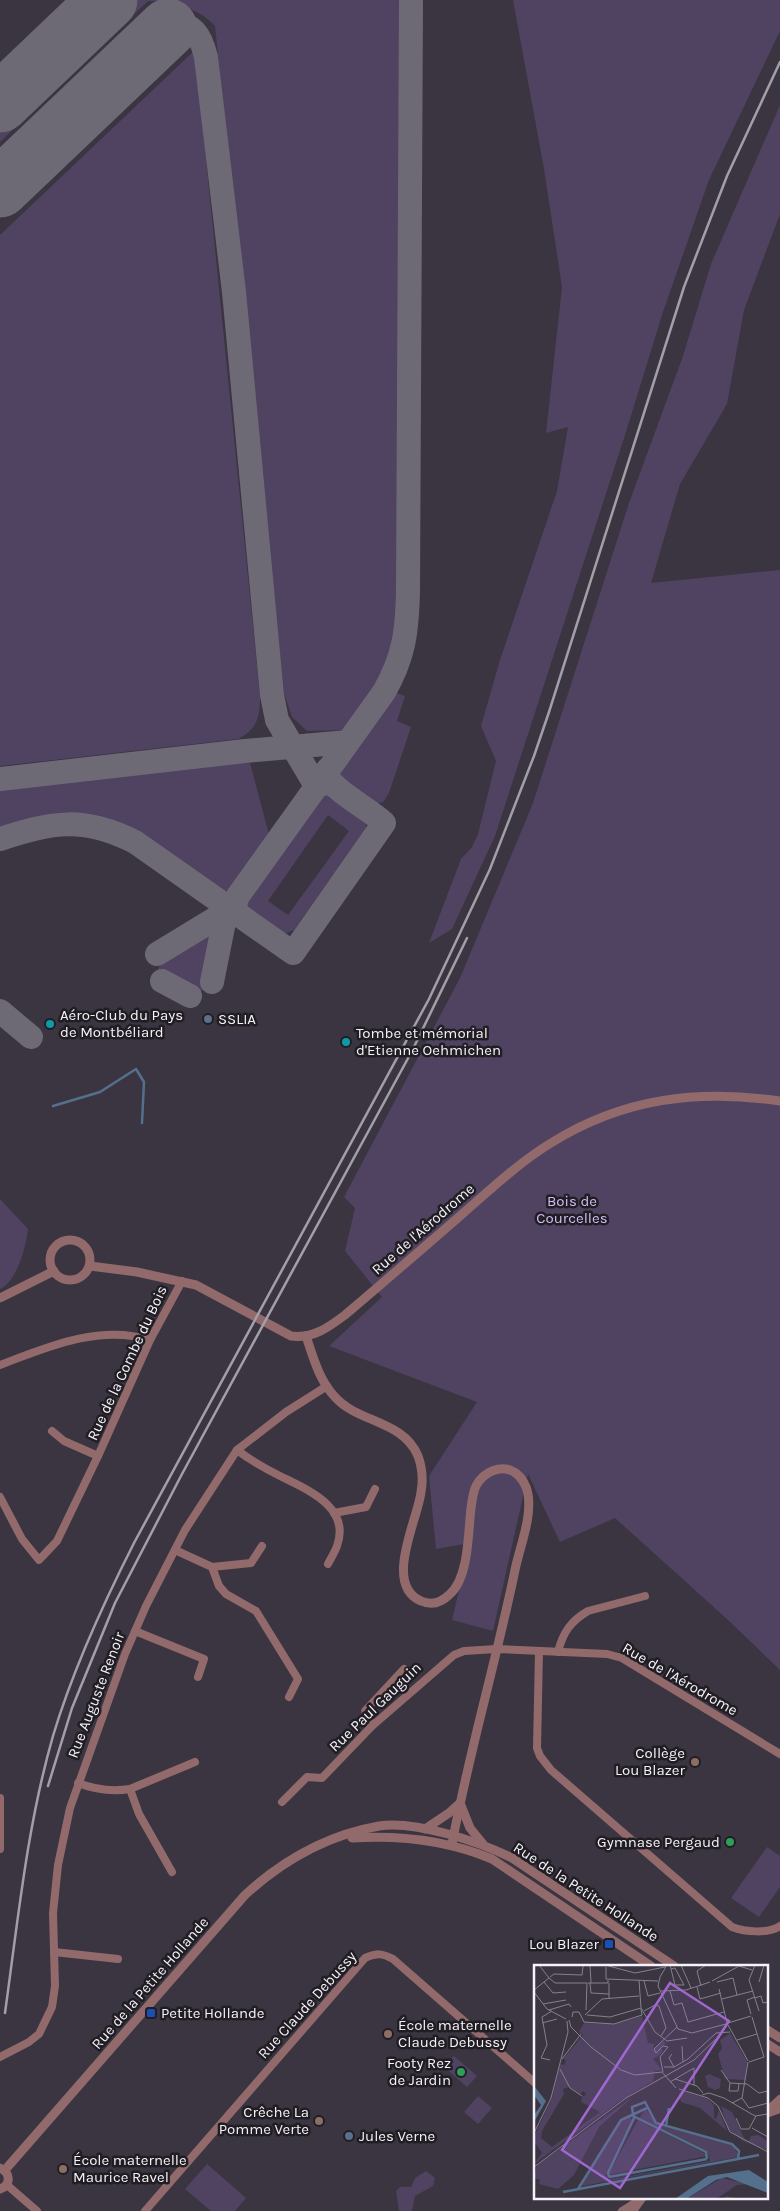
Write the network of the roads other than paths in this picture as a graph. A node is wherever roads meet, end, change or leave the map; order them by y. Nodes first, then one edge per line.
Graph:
1 (780, 1101) edge
2 (90, 1266) junction
3 (54, 1271) junction
4 (182, 1281) junction
5 (0, 1298) edge
6 (306, 1336) junction
7 (150, 1340) junction
8 (0, 1365) edge
9 (327, 1386) junction
10 (52, 1431) dead end
11 (238, 1450) junction
12 (98, 1456) junction
13 (375, 1489) dead end
14 (0, 1497) edge
15 (334, 1513) junction
16 (262, 1546) dead end
17 (175, 1550) junction
18 (328, 1564) dead end
19 (212, 1567) junction
20 (645, 1596) dead end
21 (135, 1631) junction
22 (497, 1649) junction
23 (540, 1651) junction
24 (558, 1652) junction
25 (404, 1669) dead end
26 (198, 1677) dead end
27 (289, 1697) dead end
28 (372, 1726) junction
29 (780, 1754) edge
30 (195, 1762) dead end
31 (78, 1783) junction
32 (130, 1789) junction
33 (0, 1798) edge
34 (282, 1802) dead end
35 (460, 1803) junction
36 (425, 1829) junction
37 (336, 1839) junction
38 (452, 1840) junction
39 (485, 1846) junction
40 (0, 1849) edge
41 (172, 1872) dead end
42 (780, 1927) edge
43 (54, 1952) junction
44 (118, 1959) dead end
45 (650, 1965) edge
46 (672, 1965) edge
47 (768, 2030) edge
48 (780, 2038) edge
49 (768, 2044) edge
50 (780, 2052) edge
51 (0, 2057) edge
52 (534, 2081) edge
53 (780, 2098) edge
54 (768, 2111) edge
55 (2, 2169) edge
56 (3, 2187) edge
57 (643, 2198) edge
58 (38, 2211) edge
59 (145, 2211) edge
60 (622, 2211) edge
61 (633, 2211) edge

1 - 6 street, Rue de l'Aérodrome
2 - 3 street
2 - 3 street
2 - 4 street
3 - 5 street
4 - 6 street
4 - 7 street, Rue de la Combe du Bois
6 - 9 street
7 - 8 street
7 - 12 street, Rue de la Combe du Bois
9 - 11 street, Rue Auguste Renoir
9 - 22 street
10 - 12 street, Rue de la Combe du Bois
11 - 15 street
11 - 17 street, Rue Auguste Renoir
12 - 14 street, Rue de la Combe du Bois
13 - 15 street
15 - 18 street
16 - 19 street
17 - 19 street
17 - 21 street, Rue Auguste Renoir
19 - 27 street
20 - 24 street
21 - 26 street
21 - 31 street, Rue Auguste Renoir
22 - 23 street, Rue de l'Aérodrome
22 - 28 street, Rue Paul Gauguin
22 - 35 street
23 - 24 street, Rue de l'Aérodrome
23 - 42 street
24 - 29 street, Rue de l'Aérodrome
25 - 28 street
28 - 34 street, Rue Paul Gauguin
30 - 32 street
31 - 32 street
31 - 43 street, Rue Auguste Renoir
32 - 41 street
33 - 40 street
35 - 36 street
35 - 38 street
35 - 39 street
36 - 37 street, Rue de la Petite Hollande
36 - 38 street, Rue de la Petite Hollande
37 - 38 street, Rue de la Petite Hollande
37 - 55 street, Rue de la Petite Hollande
38 - 39 street, Rue de la Petite Hollande
38 - 45 street, Rue de la Petite Hollande
39 - 46 street, Rue de la Petite Hollande
43 - 44 street
43 - 51 street, Rue Auguste Renoir
47 - 48 street
49 - 50 street
52 - 59 street, Rue Claude Debussy
53 - 54 street
55 - 56 street
56 - 58 street
57 - 60 street
57 - 61 street

